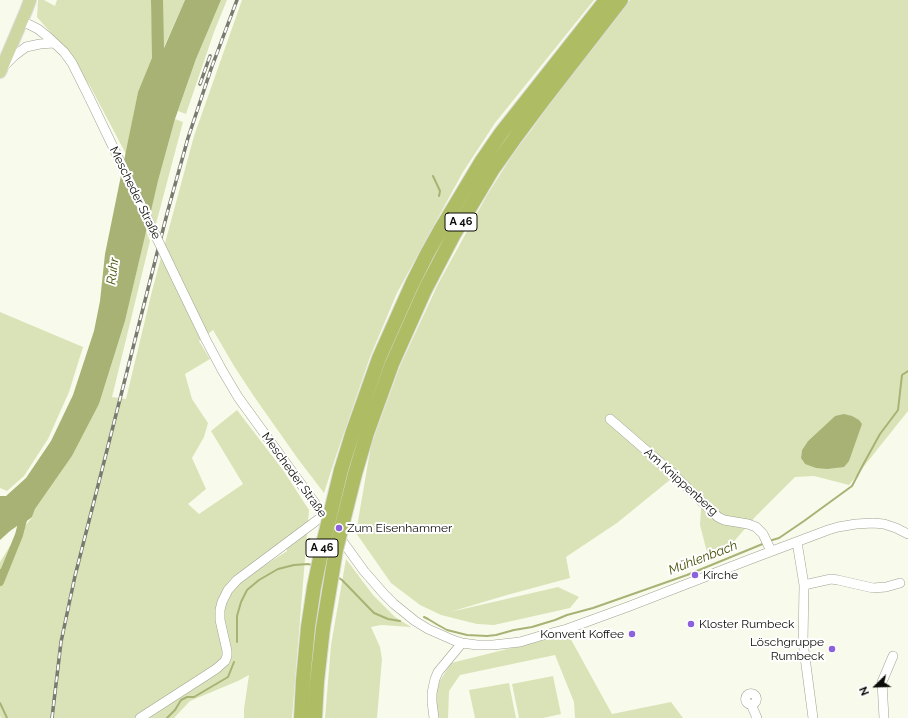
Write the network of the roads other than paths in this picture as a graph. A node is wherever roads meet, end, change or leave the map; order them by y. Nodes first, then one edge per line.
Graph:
1 (30, 0) edge
2 (606, 0) edge
3 (621, 0) edge
4 (22, 20) junction
5 (54, 43) junction
6 (1, 70) edge
7 (610, 419) dead end
8 (324, 515) junction
9 (908, 534) edge
10 (797, 542) junction
11 (770, 549) junction
12 (900, 583) dead end
13 (804, 585) junction
14 (462, 643) junction
15 (893, 656) dead end
16 (751, 704) dead end
17 (140, 718) edge
18 (301, 718) edge
19 (315, 718) edge
20 (434, 718) edge
21 (757, 718) edge
22 (813, 718) edge
23 (884, 718) edge

1 - 4 main road
2 - 18 highway, A 46, bridge
3 - 19 highway, A 46, bridge
4 - 5 street, Mescheder Straße
4 - 6 main road
5 - 6 street
5 - 8 street, Mescheder Straße, bridge
7 - 11 street, Am Knippenberg
8 - 14 street, Mescheder Straße
8 - 17 street
9 - 10 street, Mescheder Straße
10 - 11 street, Mescheder Straße
10 - 13 street
11 - 14 street, Mescheder Straße
12 - 13 street
13 - 22 street
14 - 20 street
15 - 23 street
16 - 21 street

